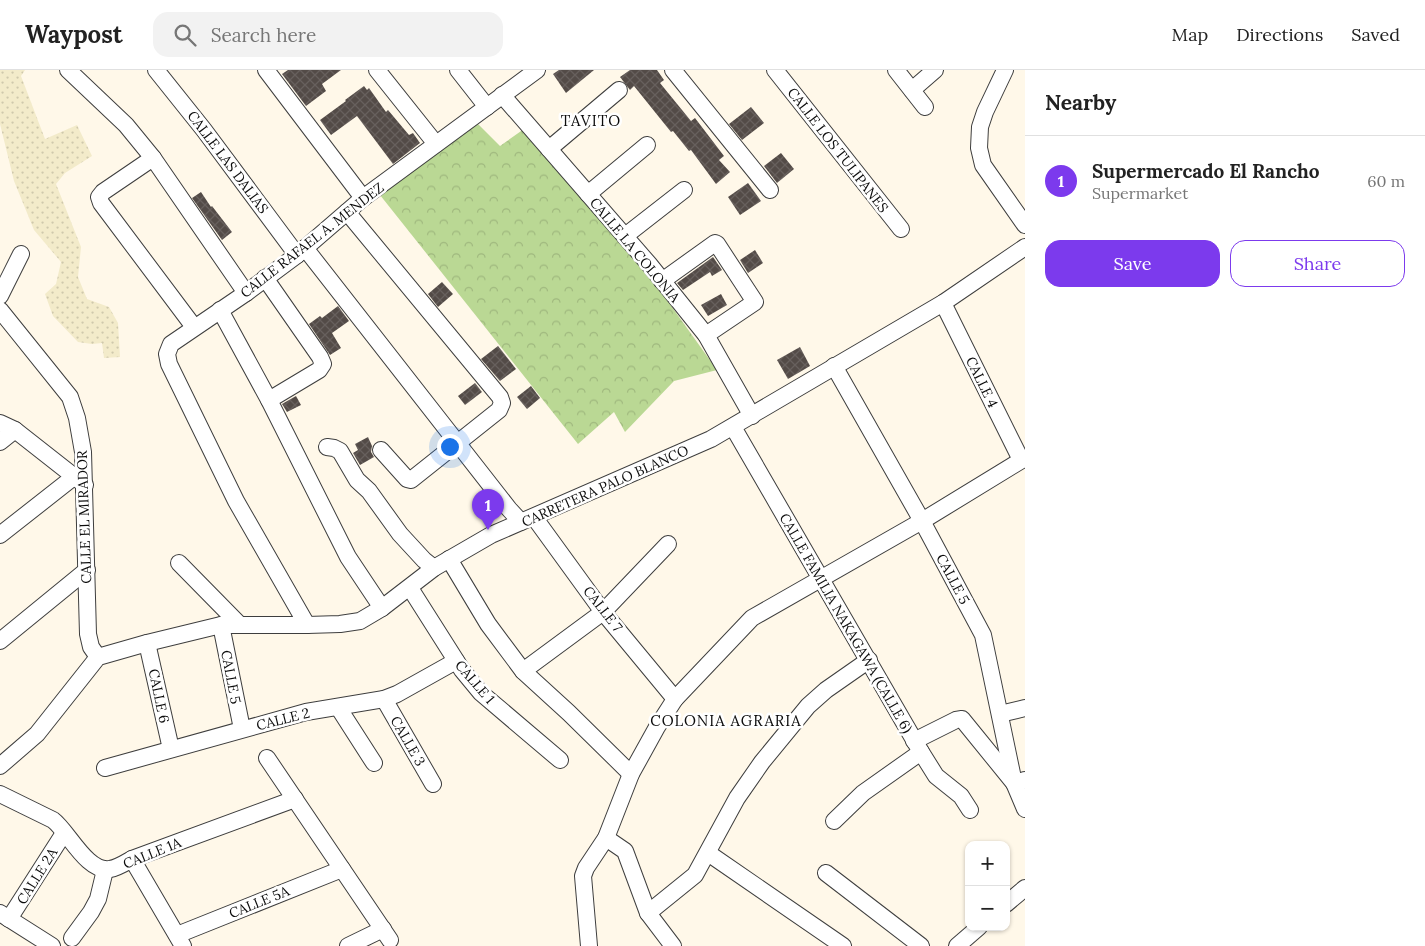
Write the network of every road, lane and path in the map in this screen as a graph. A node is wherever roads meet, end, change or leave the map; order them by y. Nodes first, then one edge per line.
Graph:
1 (68, 70) edge
2 (156, 70) edge
3 (266, 70) edge
4 (377, 70) edge
5 (458, 70) edge
6 (537, 70) edge
7 (673, 70) edge
8 (776, 70) edge
9 (896, 70) edge
10 (935, 70) edge
11 (1005, 70) edge
12 (619, 90) dead end
13 (912, 90) junction
14 (502, 95) junction
15 (487, 107) junction
16 (925, 107) dead end
17 (436, 144) junction
18 (647, 145) dead end
19 (549, 149) junction
20 (153, 158) junction
21 (684, 190) dead end
22 (770, 190) dead end
23 (588, 194) junction
24 (364, 198) junction
25 (347, 212) junction
26 (1025, 226) edge
27 (901, 229) dead end
28 (625, 236) junction
29 (1025, 247) edge
30 (301, 252) junction
31 (21, 254) dead end
32 (265, 278) junction
33 (662, 281) junction
34 (246, 293) junction
35 (0, 296) edge
36 (943, 303) junction
37 (0, 310) edge
38 (220, 310) junction
39 (194, 327) junction
40 (706, 335) junction
41 (834, 366) junction
42 (269, 400) junction
43 (752, 416) junction
44 (0, 423) edge
45 (733, 427) junction
46 (15, 430) junction
47 (0, 442) edge
48 (458, 444) junction
49 (327, 447) dead end
50 (381, 450) dead end
51 (1023, 459) edge
52 (80, 481) junction
53 (528, 519) junction
54 (922, 521) junction
55 (0, 535) edge
56 (668, 544) dead end
57 (448, 559) junction
58 (180, 563) dead end
59 (434, 568) junction
60 (87, 570) junction
61 (821, 579) junction
62 (410, 588) junction
63 (382, 608) junction
64 (603, 612) junction
65 (239, 624) junction
66 (221, 625) junction
67 (307, 626) junction
68 (0, 641) edge
69 (148, 643) junction
70 (98, 657) junction
71 (868, 660) junction
72 (456, 661) junction
73 (523, 671) junction
74 (384, 699) junction
75 (675, 699) junction
76 (338, 707) junction
77 (1025, 708) edge
78 (1000, 714) junction
79 (242, 729) junction
80 (917, 747) junction
81 (171, 749) junction
82 (267, 758) dead end
83 (560, 760) dead end
84 (374, 763) dead end
85 (0, 766) edge
86 (105, 768) dead end
87 (631, 774) junction
88 (1019, 781) edge
89 (432, 784) dead end
90 (0, 794) edge
91 (295, 799) junction
92 (1025, 809) edge
93 (970, 810) dead end
94 (834, 820) dead end
95 (64, 833) junction
96 (606, 838) junction
97 (708, 853) junction
98 (132, 860) junction
99 (342, 869) junction
100 (105, 870) junction
101 (826, 873) dead end
102 (1025, 888) edge
103 (1010, 901) edge
104 (648, 913) junction
105 (5, 916) edge
106 (974, 931) edge
107 (72, 938) dead end
108 (180, 941) edge
109 (52, 946) edge
110 (348, 946) edge
111 (589, 946) edge
112 (673, 946) edge
113 (843, 946) edge
114 (921, 946) edge
115 (957, 946) edge

1 - 20 street
2 - 30 street, CALLE LAS DALIAS
3 - 24 street
4 - 17 street
5 - 15 street
6 - 14 street, CALLE RAFAEL A. MENDEZ
7 - 22 street
8 - 27 street, CALLE LOS TULIPANES
9 - 13 street
10 - 13 street
11 - 26 street
12 - 19 street
13 - 16 street
14 - 15 street, CALLE RAFAEL A. MENDEZ
14 - 19 street, CALLE LA COLONIA
15 - 17 street, CALLE RAFAEL A. MENDEZ
17 - 24 street, CALLE RAFAEL A. MENDEZ
18 - 23 street
19 - 23 street, CALLE LA COLONIA
20 - 34 street
20 - 39 street
21 - 28 street
23 - 28 street, CALLE LA COLONIA
24 - 25 street, CALLE RAFAEL A. MENDEZ
25 - 30 street, CALLE RAFAEL A. MENDEZ
25 - 48 street
28 - 33 street, CALLE LA COLONIA
29 - 36 street, CARRETERA PALO BLANCO
30 - 32 street, CALLE RAFAEL A. MENDEZ
30 - 48 street, CALLE LAS DALIAS
31 - 35 street
32 - 34 street, CALLE RAFAEL A. MENDEZ
32 - 42 street
33 - 40 street, CALLE LA COLONIA
33 - 40 street
34 - 38 street, CALLE RAFAEL A. MENDEZ
36 - 41 street, CARRETERA PALO BLANCO
36 - 51 street, CALLE 4
37 - 52 street, CALLE EL MIRADOR
38 - 39 street, CALLE RAFAEL A. MENDEZ
38 - 42 street
39 - 67 street, CALLE RAFAEL A. MENDEZ
40 - 43 street, CALLE LA COLONIA
41 - 43 street, CARRETERA PALO BLANCO
41 - 54 street, CALLE 5
42 - 63 street
43 - 45 street, CARRETERA PALO BLANCO
44 - 46 street
45 - 53 street, CARRETERA PALO BLANCO
45 - 61 street, CALLE FAMILIA NAKAGAWA (CALLE 6)
46 - 47 street
46 - 52 street
48 - 50 street
48 - 53 street, CALLE 7
49 - 59 street
51 - 54 street
52 - 55 street
52 - 60 street, CALLE EL MIRADOR
53 - 57 street, CARRETERA PALO BLANCO
53 - 64 street, CALLE 7
54 - 61 street
54 - 78 street, CALLE 5
56 - 64 street
57 - 59 street, CARRETERA PALO BLANCO
57 - 73 street
58 - 65 street
59 - 62 street, CARRETERA PALO BLANCO
60 - 68 street
60 - 70 street, CALLE EL MIRADOR
61 - 71 street, CALLE FAMILIA NAKAGAWA (CALLE 6)
61 - 75 street
62 - 63 street, CARRETERA PALO BLANCO
62 - 72 street, CALLE 1
63 - 67 street, CARRETERA PALO BLANCO
64 - 73 street
64 - 75 street, CALLE 7
65 - 66 street, CARRETERA PALO BLANCO
65 - 67 street, CARRETERA PALO BLANCO
66 - 69 street, CARRETERA PALO BLANCO
66 - 79 street, CALLE 5
69 - 70 street, CARRETERA PALO BLANCO
69 - 81 street, CALLE 6
70 - 85 street
71 - 80 street, CALLE FAMILIA NAKAGAWA (CALLE 6)
71 - 97 street
72 - 74 street, CALLE 2
72 - 83 street, CALLE 1
73 - 87 street
74 - 76 street, CALLE 2
74 - 89 street, CALLE 3
75 - 87 street
76 - 79 street, CALLE 2
76 - 84 street
77 - 78 street
78 - 88 street, CALLE 5
79 - 81 street, CALLE 2
80 - 88 street
80 - 93 street, CALLE FAMILIA NAKAGAWA (CALLE 6)
80 - 94 street
81 - 86 street, CALLE 2
82 - 91 street
87 - 96 street
88 - 92 street, CALLE 5
90 - 95 street, CALLE 1A
91 - 98 street, CALLE 1A
91 - 99 street
95 - 100 street, CALLE 1A
95 - 105 street, CALLE 2A
96 - 104 street
96 - 111 street
97 - 104 street
97 - 113 street
98 - 100 street, CALLE 1A
98 - 108 street
99 - 108 street, CALLE 5A
99 - 110 street
100 - 107 street
101 - 114 street
102 - 103 street
104 - 112 street
105 - 109 street
106 - 115 street

